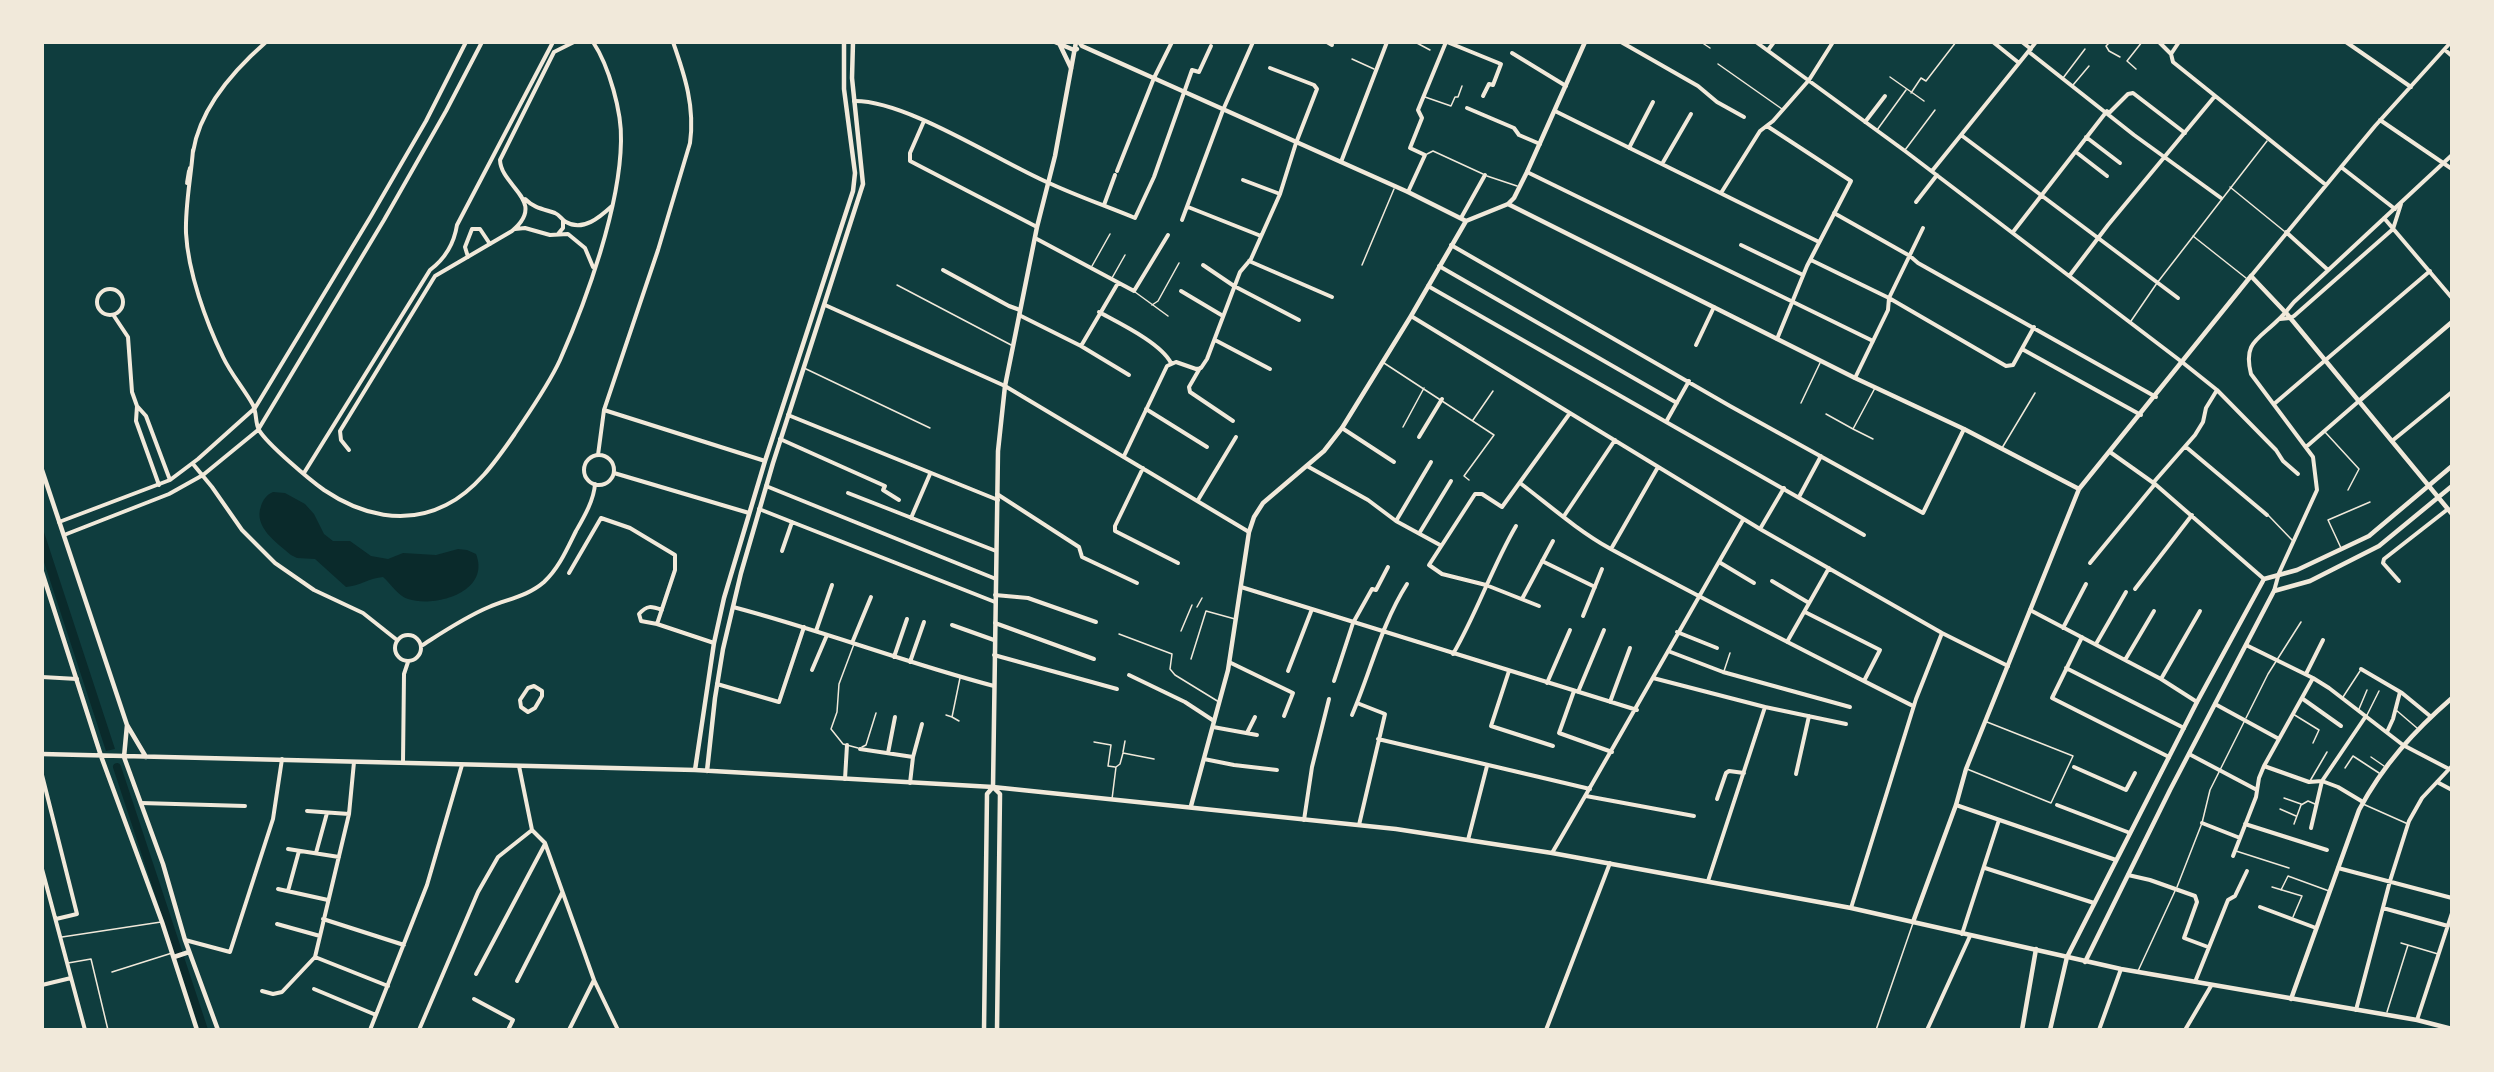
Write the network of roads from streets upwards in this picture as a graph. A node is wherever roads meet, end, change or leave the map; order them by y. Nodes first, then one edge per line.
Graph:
1 (266, 42) edge
2 (466, 42) edge
3 (482, 42) edge
4 (553, 42) edge
5 (574, 42) edge
6 (593, 42) edge
7 (673, 42) edge
8 (844, 42) edge
9 (853, 42) edge
10 (1172, 42) edge
11 (1253, 42) edge
12 (1327, 42) edge
13 (1387, 42) edge
14 (1446, 42) edge
15 (1585, 42) edge
16 (1621, 42) edge
17 (1756, 42) edge
18 (1774, 42) edge
19 (1833, 42) edge
20 (1993, 42) edge
21 (2022, 42) edge
22 (2036, 42) edge
23 (2159, 42) edge
24 (2179, 42) edge
25 (2451, 42) edge
26 (1057, 43) edge
27 (1079, 43) edge
28 (2348, 43) edge
29 (1332, 45) dead end
30 (1212, 46) dead end
31 (1074, 50) junction
32 (1768, 50) junction
33 (2030, 50) junction
34 (2445, 50) junction
35 (1512, 53) dead end
36 (2171, 54) junction
37 (2452, 56) edge
38 (2019, 63) junction
39 (1071, 68) junction
40 (1270, 68) dead end
41 (1154, 78) junction
42 (1809, 80) junction
43 (1566, 86) junction
44 (2411, 87) junction
45 (1184, 92) junction
46 (1483, 96) dead end
47 (1885, 96) dead end
48 (2215, 96) junction
49 (854, 101) junction
50 (1653, 102) dead end
51 (1467, 108) dead end
52 (1223, 110) junction
53 (1555, 111) junction
54 (2108, 112) junction
55 (1691, 114) dead end
56 (1744, 117) dead end
57 (2380, 120) junction
58 (924, 121) junction
59 (1865, 122) junction
60 (1767, 126) junction
61 (2185, 133) junction
62 (1960, 135) junction
63 (2086, 137) junction
64 (1296, 143) junction
65 (1540, 144) junction
66 (1629, 148) junction
67 (193, 150) junction
68 (2076, 152) junction
69 (2452, 155) edge
70 (2165, 156) junction
71 (1340, 163) junction
72 (2120, 163) dead end
73 (2443, 163) junction
74 (1662, 164) junction
75 (2341, 167) junction
76 (2452, 169) edge
77 (1932, 171) junction
78 (1527, 172) junction
79 (1485, 175) road end
80 (1937, 175) junction
81 (2107, 176) dead end
82 (1243, 180) dead end
83 (1048, 183) junction
84 (2326, 185) junction
85 (1408, 192) junction
86 (1721, 193) junction
87 (1280, 194) junction
88 (2042, 195) junction
89 (523, 197) junction
90 (2221, 198) road end
91 (1916, 202) dead end
92 (1508, 204) junction
93 (1104, 205) junction
94 (613, 206) junction
95 (534, 207) junction
96 (1188, 207) junction
97 (2396, 210) junction
98 (525, 211) junction
99 (1834, 213) junction
100 (2384, 218) junction
101 (562, 219) junction
102 (1463, 219) junction
103 (521, 220) junction
104 (1182, 220) dead end
105 (1037, 227) junction
106 (525, 228) junction
107 (1923, 228) dead end
108 (2393, 229) junction
109 (512, 231) junction
110 (2013, 232) junction
111 (2286, 232) junction
112 (557, 234) junction
113 (1168, 234) dead end
114 (1261, 236) junction
115 (1035, 238) junction
116 (2098, 239) junction
117 (1820, 242) junction
118 (490, 244) junction
119 (1451, 245) junction
120 (1741, 245) dead end
121 (1910, 256) junction
122 (468, 257) junction
123 (1810, 260) junction
124 (1249, 261) junction
125 (1203, 266) dead end
126 (1439, 266) junction
127 (593, 269) junction
128 (943, 270) dead end
129 (2328, 270) junction
130 (2430, 271) junction
131 (1803, 275) junction
132 (2070, 275) junction
133 (2250, 278) junction
134 (1118, 283) junction
135 (1234, 286) junction
136 (1428, 286) junction
137 (1182, 291) dead end
138 (1332, 297) dead end
139 (1889, 298) junction
140 (2178, 298) dead end
141 (2452, 298) edge
142 (1792, 303) junction
143 (825, 305) junction
144 (1714, 307) junction
145 (1100, 312) junction
146 (2285, 312) junction
147 (1020, 313) junction
148 (114, 316) junction
149 (1223, 316) junction
150 (1411, 316) junction
151 (2290, 318) junction
152 (2279, 319) junction
153 (1299, 320) dead end
154 (2452, 322) edge
155 (2034, 327) junction
156 (1777, 339) junction
157 (1215, 340) junction
158 (1872, 341) junction
159 (1695, 345) dead end
160 (1081, 346) junction
161 (2022, 349) junction
162 (2325, 361) junction
163 (2182, 362) junction
164 (1171, 363) junction
165 (1201, 368) junction
166 (1270, 369) dead end
167 (1129, 375) dead end
168 (1855, 378) junction
169 (1689, 381) junction
170 (1005, 386) junction
171 (2217, 390) junction
172 (2452, 392) edge
173 (2156, 397) junction
174 (1442, 399) road end
175 (2360, 401) junction
176 (1677, 403) junction
177 (2274, 404) junction
178 (137, 406) junction
179 (255, 408) junction
180 (1146, 409) junction
181 (604, 410) junction
182 (1570, 413) junction
183 (788, 415) junction
184 (2141, 415) junction
185 (1233, 420) dead end
186 (1666, 422) junction
187 (1342, 428) junction
188 (1964, 429) junction
189 (258, 430) junction
190 (1236, 437) dead end
191 (1419, 437) dead end
192 (780, 440) junction
193 (1615, 440) junction
194 (2392, 441) junction
195 (1207, 447) dead end
196 (2186, 447) junction
197 (2306, 447) junction
198 (349, 450) dead end
199 (2110, 452) junction
200 (598, 455) junction
201 (1124, 456) junction
202 (1821, 456) junction
203 (765, 460) junction
204 (1394, 462) dead end
205 (1431, 462) dead end
206 (772, 463) junction
207 (193, 464) junction
208 (1307, 466) junction
209 (2452, 466) edge
210 (1658, 467) junction
211 (1143, 468) junction
212 (42, 470) edge
213 (614, 472) junction
214 (304, 474) junction
215 (930, 474) junction
216 (2298, 474) dead end
217 (203, 476) junction
218 (44, 479) edge
219 (170, 480) junction
220 (1451, 481) dead end
221 (758, 483) junction
222 (1520, 483) junction
223 (2154, 483) junction
224 (595, 484) junction
225 (159, 485) junction
226 (765, 486) junction
227 (2428, 486) junction
228 (2452, 486) edge
229 (1784, 488) junction
230 (2079, 489) junction
231 (848, 493) dead end
232 (997, 494) junction
233 (1799, 497) junction
234 (2438, 497) junction
235 (898, 500) dead end
236 (1198, 500) junction
237 (998, 501) junction
238 (751, 506) junction
239 (759, 509) junction
240 (2450, 511) edge
241 (749, 513) junction
242 (2268, 514) road end
243 (757, 515) junction
244 (2193, 515) junction
245 (1564, 516) junction
246 (911, 518) junction
247 (1743, 520) junction
248 (1396, 521) junction
249 (60, 522) junction
250 (792, 522) junction
251 (1516, 526) dead end
252 (1760, 529) junction
253 (1249, 532) junction
254 (1420, 532) junction
255 (64, 535) junction
256 (1864, 535) dead end
257 (1553, 541) dead end
258 (1440, 545) junction
259 (1611, 549) junction
260 (782, 551) dead end
261 (996, 551) junction
262 (1542, 561) junction
263 (1719, 562) junction
264 (1178, 563) dead end
265 (2090, 563) dead end
266 (1388, 567) dead end
267 (1829, 568) junction
268 (1602, 569) dead end
269 (42, 572) edge
270 (570, 573) dead end
271 (2279, 573) junction
272 (996, 579) junction
273 (2264, 579) junction
274 (1772, 581) dead end
275 (2399, 581) dead end
276 (1137, 583) dead end
277 (1754, 583) dead end
278 (1407, 584) dead end
279 (2086, 584) dead end
280 (832, 585) dead end
281 (1486, 585) junction
282 (1241, 587) junction
283 (1595, 587) junction
284 (2135, 589) dead end
285 (2274, 591) junction
286 (2126, 592) dead end
287 (995, 595) junction
288 (42, 596) edge
289 (50, 597) junction
290 (871, 597) dead end
291 (1699, 597) junction
292 (1522, 599) junction
293 (995, 602) junction
294 (1809, 603) junction
295 (1539, 606) dead end
296 (733, 607) junction
297 (1312, 609) junction
298 (662, 610) junction
299 (2030, 610) junction
300 (2154, 611) dead end
301 (2200, 611) dead end
302 (1804, 612) junction
303 (1583, 616) dead end
304 (907, 620) dead end
305 (924, 622) dead end
306 (1096, 622) dead end
307 (995, 623) junction
308 (1353, 623) junction
309 (657, 624) junction
310 (952, 626) dead end
311 (804, 627) junction
312 (2062, 628) junction
313 (1570, 630) dead end
314 (1604, 630) dead end
315 (816, 631) junction
316 (1382, 632) junction
317 (1677, 632) junction
318 (1942, 633) junction
319 (827, 635) junction
320 (2082, 637) junction
321 (397, 640) junction
322 (994, 640) junction
323 (2323, 640) dead end
324 (1787, 642) junction
325 (714, 643) junction
326 (853, 643) junction
327 (2096, 644) junction
328 (2246, 645) junction
329 (421, 646) junction
330 (1630, 648) dead end
331 (1717, 648) dead end
332 (1668, 651) junction
333 (1453, 654) junction
334 (994, 655) junction
335 (894, 657) junction
336 (1094, 659) dead end
337 (2125, 660) junction
338 (408, 662) junction
339 (910, 662) junction
340 (1229, 662) junction
341 (2008, 666) junction
342 (2066, 668) junction
343 (2361, 669) road end
344 (812, 670) dead end
345 (1288, 671) dead end
346 (1509, 671) junction
347 (2306, 674) junction
348 (1129, 675) dead end
349 (42, 677) edge
350 (1653, 678) junction
351 (2313, 678) junction
352 (77, 679) junction
353 (2161, 679) junction
354 (1334, 681) dead end
355 (1864, 681) junction
356 (1547, 682) junction
357 (717, 684) junction
358 (994, 686) junction
359 (1117, 689) dead end
360 (1576, 691) junction
361 (2400, 692) junction
362 (523, 693) joint
363 (2452, 698) edge
364 (1329, 699) dead end
365 (2303, 699) junction
366 (1610, 702) junction
367 (2197, 702) junction
368 (1357, 703) junction
369 (2215, 704) junction
370 (1913, 706) junction
371 (1765, 707) junction
372 (1850, 707) dead end
373 (1636, 710) junction
374 (1284, 716) dead end
375 (1352, 716) dead end
376 (1809, 716) junction
377 (2367, 716) junction
378 (2430, 716) junction
379 (895, 717) dead end
380 (1255, 717) dead end
381 (922, 724) dead end
382 (1214, 724) junction
383 (1846, 724) dead end
384 (127, 725) junction
385 (2341, 726) dead end
386 (2184, 728) junction
387 (2387, 732) junction
388 (1247, 734) junction
389 (1257, 735) dead end
390 (1378, 739) junction
391 (2279, 739) junction
392 (2403, 745) junction
393 (847, 746) road end
394 (1553, 746) dead end
395 (860, 748) road end
396 (1612, 752) junction
397 (888, 753) junction
398 (42, 754) edge
399 (2189, 754) junction
400 (101, 756) junction
401 (121, 756) junction
402 (146, 757) junction
403 (913, 757) junction
404 (2169, 757) junction
405 (282, 759) junction
406 (1204, 759) junction
407 (354, 761) junction
408 (403, 762) junction
409 (462, 765) junction
410 (519, 766) junction
411 (1487, 766) junction
412 (2264, 766) junction
413 (2074, 767) dead end
414 (2450, 768) edge
415 (695, 770) junction
416 (1277, 770) dead end
417 (707, 771) junction
418 (1744, 773) junction
419 (2135, 773) dead end
420 (1796, 774) dead end
421 (42, 775) edge
422 (845, 779) junction
423 (2322, 781) junction
424 (2437, 782) junction
425 (910, 783) junction
426 (993, 787) junction
427 (1590, 789) junction
428 (2257, 790) junction
429 (2452, 790) edge
430 (1586, 796) junction
431 (1717, 799) dead end
432 (141, 803) junction
433 (2363, 803) junction
434 (1956, 805) junction
435 (2056, 805) dead end
436 (1191, 806) junction
437 (245, 807) dead end
438 (307, 811) dead end
439 (327, 813) junction
440 (349, 814) junction
441 (1694, 816) dead end
442 (1304, 820) junction
443 (1999, 820) junction
444 (2202, 823) road end
445 (2245, 824) junction
446 (1359, 825) junction
447 (2311, 828) dead end
448 (532, 830) junction
449 (2130, 833) junction
450 (2240, 838) junction
451 (1468, 840) junction
452 (545, 843) junction
453 (288, 849) dead end
454 (2327, 850) dead end
455 (299, 851) junction
456 (316, 853) junction
457 (1552, 853) junction
458 (2234, 853) road end
459 (339, 857) junction
460 (2116, 860) junction
461 (1610, 863) junction
462 (1984, 868) junction
463 (2338, 868) junction
464 (42, 870) edge
465 (2247, 871) dead end
466 (2128, 875) junction
467 (1708, 881) junction
468 (2390, 881) junction
469 (278, 889) dead end
470 (288, 891) junction
471 (563, 893) junction
472 (2452, 898) edge
473 (328, 900) junction
474 (2094, 903) junction
475 (1851, 908) junction
476 (2260, 908) dead end
477 (2383, 908) junction
478 (2452, 913) edge
479 (57, 919) junction
480 (323, 919) junction
481 (1913, 922) junction
482 (277, 924) dead end
483 (2448, 926) junction
484 (2316, 928) junction
485 (1962, 934) junction
486 (320, 936) junction
487 (1970, 936) junction
488 (184, 940) junction
489 (404, 945) junction
490 (2208, 947) junction
491 (2037, 949) junction
492 (187, 953) junction
493 (174, 956) junction
494 (315, 957) junction
495 (2067, 957) junction
496 (2085, 962) junction
497 (2121, 969) junction
498 (476, 974) dead end
499 (71, 978) junction
500 (594, 980) junction
501 (517, 981) dead end
502 (2194, 983) junction
503 (42, 985) edge
504 (388, 986) junction
505 (2211, 986) junction
506 (261, 990) dead end
507 (314, 990) dead end
508 (474, 999) dead end
509 (2291, 1000) junction
510 (2356, 1011) junction
511 (376, 1015) junction
512 (2417, 1020) junction
513 (615, 1023) junction
514 (510, 1029) edge
515 (2452, 1029) edge
516 (85, 1030) edge
517 (198, 1030) edge
518 (218, 1030) edge
519 (370, 1030) edge
520 (419, 1030) edge
521 (569, 1030) edge
522 (612, 1030) edge
523 (618, 1030) edge
524 (984, 1030) edge
525 (997, 1030) edge
526 (1546, 1030) edge
527 (1927, 1030) edge
528 (2022, 1030) edge
529 (2050, 1030) edge
530 (2099, 1030) edge
531 (2184, 1030) edge

1 - 67 street
2 - 179 street
3 - 189 street
4 - 214 street
5 - 89 street
6 - 94 street
7 - 181 street
8 - 203 street
9 - 49 street
10 - 41 street
11 - 52 street
12 - 29 street
13 - 71 street
14 - 46 street
14 - 85 street
15 - 43 street
16 - 56 street
17 - 32 street
18 - 32 street
19 - 42 street
20 - 38 street
21 - 33 street
22 - 33 street
23 - 36 street
24 - 36 street
25 - 34 street
26 - 31 street
26 - 39 street
27 - 31 street
27 - 41 street
28 - 44 street
30 - 45 street
31 - 39 street
32 - 42 street
33 - 38 street
33 - 54 street
34 - 37 street
34 - 44 street
35 - 43 street
36 - 48 street
38 - 62 street
39 - 83 street
40 - 64 street
41 - 45 street
41 - 93 street
42 - 59 street
42 - 60 street
43 - 53 street
44 - 57 street
45 - 52 street
45 - 93 street
47 - 59 street
48 - 61 street
48 - 84 street
49 - 58 street
49 - 143 street
50 - 66 street
51 - 65 street
52 - 64 street
52 - 96 street
53 - 65 street
53 - 66 street
54 - 61 street
54 - 63 street
54 - 70 street
55 - 74 street
57 - 73 street
57 - 75 street
58 - 83 street
58 - 105 street
59 - 77 street
60 - 86 street
60 - 99 street
61 - 70 street
62 - 77 street
62 - 88 street
63 - 68 street
63 - 72 street
64 - 71 street
64 - 87 street
65 - 78 street
66 - 74 street
67 - 67 street
67 - 179 street
68 - 81 street
68 - 88 street
69 - 73 street
70 - 90 street
70 - 116 street
71 - 85 street
73 - 76 street
73 - 97 street
74 - 86 street
75 - 84 street
75 - 97 street
77 - 80 street
78 - 92 street
78 - 142 street
79 - 102 street
80 - 91 street
80 - 110 street
82 - 87 street
83 - 93 street
83 - 105 street
84 - 111 street
85 - 102 street
86 - 117 street
87 - 114 street
88 - 110 street
88 - 116 street
89 - 95 street
89 - 98 street
92 - 102 street
92 - 144 street
94 - 101 street
94 - 127 street
95 - 98 street
95 - 101 street
96 - 104 street
96 - 114 street
97 - 100 street
97 - 108 street
98 - 103 street
99 - 117 street
99 - 121 street
100 - 108 street
100 - 129 street
101 - 112 street
102 - 119 street
103 - 106 street
103 - 109 street
105 - 115 street
106 - 109 street
106 - 112 street
107 - 121 street
108 - 130 street
108 - 151 street
109 - 118 street
110 - 132 street
111 - 129 street
111 - 133 street
112 - 127 street
113 - 134 street
114 - 124 street
115 - 134 street
115 - 147 street
116 - 132 street
116 - 140 street
117 - 123 street
118 - 122 street
118 - 122 street
119 - 126 street
119 - 169 street
120 - 131 street
121 - 139 street
121 - 155 street
122 - 198 street
123 - 131 street
123 - 139 street
124 - 135 street
124 - 138 street
125 - 135 street
126 - 136 street
126 - 176 street
127 - 214 street
128 - 147 street
129 - 146 street
130 - 141 street
130 - 162 street
131 - 142 street
132 - 163 street
133 - 146 street
133 - 163 street
134 - 145 street
135 - 149 street
135 - 153 street
136 - 150 street
136 - 186 street
137 - 149 street
139 - 158 street
139 - 161 street
142 - 156 street
142 - 158 street
143 - 170 street
143 - 183 street
144 - 156 street
144 - 159 street
145 - 160 street
145 - 164 street
146 - 151 street
146 - 152 street
147 - 160 street
147 - 170 street
148 - 148 street
148 - 178 street
149 - 157 street
150 - 182 street
150 - 187 street
151 - 152 street
151 - 162 street
152 - 177 street
154 - 175 street
155 - 161 street
155 - 173 street
156 - 168 street
157 - 165 street
157 - 166 street
158 - 168 street
160 - 167 street
161 - 184 street
162 - 175 street
162 - 177 street
163 - 171 street
163 - 173 street
164 - 165 street
164 - 180 street
165 - 185 street
168 - 188 street
169 - 176 street
169 - 202 street
170 - 201 street
170 - 232 street
171 - 196 street
171 - 216 street
172 - 194 street
173 - 184 street
174 - 191 street
175 - 194 street
175 - 197 street
176 - 186 street
177 - 197 street
178 - 219 street
178 - 225 street
179 - 189 street
179 - 207 street
180 - 195 street
180 - 201 street
181 - 200 street
181 - 203 street
182 - 193 street
182 - 222 street
183 - 192 street
183 - 215 street
184 - 199 street
186 - 229 street
187 - 204 street
187 - 208 street
188 - 202 street
188 - 230 street
189 - 214 street
189 - 217 street
190 - 236 street
192 - 206 street
192 - 235 street
193 - 210 street
193 - 245 street
194 - 227 street
196 - 223 street
196 - 242 street
197 - 271 street
199 - 223 street
199 - 230 street
200 - 213 street
200 - 224 street
201 - 211 street
202 - 233 street
203 - 206 street
203 - 221 street
205 - 248 street
206 - 226 street
207 - 217 street
207 - 219 street
208 - 248 street
208 - 253 street
209 - 227 street
210 - 247 street
210 - 259 street
211 - 236 street
211 - 264 street
212 - 218 street
213 - 224 street
213 - 241 street
215 - 237 street
215 - 246 street
217 - 255 street
217 - 321 street
218 - 249 street
219 - 225 street
220 - 254 street
221 - 226 street
221 - 238 street
222 - 245 street
222 - 258 street
223 - 244 street
223 - 265 street
224 - 329 street
225 - 249 street
226 - 239 street
226 - 272 street
227 - 234 street
227 - 271 street
228 - 234 street
229 - 233 street
229 - 252 street
230 - 299 street
231 - 246 street
232 - 237 street
232 - 276 street
233 - 256 street
234 - 240 street
234 - 285 street
236 - 253 street
237 - 261 street
238 - 239 street
238 - 241 street
239 - 243 street
239 - 250 street
240 - 275 street
241 - 243 street
241 - 325 street
243 - 296 street
244 - 273 street
244 - 284 street
245 - 259 street
246 - 261 street
247 - 252 street
247 - 263 street
248 - 254 street
249 - 255 street
250 - 260 street
250 - 293 street
251 - 281 street
252 - 267 street
253 - 282 street
254 - 258 street
255 - 384 street
257 - 262 street
258 - 281 street
259 - 291 street
261 - 272 street
262 - 283 street
262 - 292 street
263 - 277 street
263 - 291 street
266 - 308 street
267 - 294 street
267 - 318 street
268 - 283 street
269 - 289 street
270 - 298 street
271 - 273 street
271 - 285 street
272 - 287 street
273 - 367 street
274 - 294 street
278 - 316 street
279 - 312 street
280 - 315 street
281 - 292 street
281 - 333 street
282 - 297 street
282 - 340 street
283 - 303 street
285 - 328 street
286 - 327 street
287 - 293 street
287 - 306 street
288 - 289 street
289 - 352 street
290 - 326 street
291 - 317 street
291 - 324 street
292 - 295 street
293 - 307 street
294 - 302 street
296 - 311 street
296 - 357 street
297 - 308 street
297 - 345 street
298 - 309 street
298 - 309 street
299 - 312 street
299 - 341 street
300 - 337 street
301 - 353 street
302 - 324 street
302 - 355 street
304 - 335 street
305 - 339 street
307 - 322 street
307 - 336 street
308 - 316 street
308 - 354 street
309 - 325 street
310 - 322 street
311 - 315 street
311 - 357 street
312 - 320 street
313 - 356 street
314 - 360 street
315 - 319 street
316 - 333 street
316 - 368 street
317 - 331 street
317 - 332 street
318 - 341 street
318 - 370 street
319 - 326 street
319 - 344 street
320 - 327 street
320 - 342 street
321 - 329 street
321 - 338 street
322 - 334 street
323 - 347 street
324 - 355 street
325 - 415 street
326 - 335 street
327 - 337 street
328 - 347 street
328 - 369 street
329 - 338 street
330 - 366 street
332 - 350 street
332 - 372 street
333 - 346 street
334 - 358 street
334 - 359 street
335 - 339 street
337 - 353 street
338 - 408 street
339 - 358 street
340 - 374 street
340 - 382 street
341 - 434 street
342 - 386 street
342 - 404 street
343 - 361 street
346 - 356 street
346 - 394 street
347 - 351 street
348 - 382 street
349 - 352 street
350 - 371 street
350 - 373 street
351 - 365 street
351 - 377 street
352 - 400 street
353 - 367 street
355 - 370 street
356 - 360 street
357 - 417 street
358 - 426 street
360 - 366 street
360 - 396 street
361 - 378 street
361 - 387 street
362 - 362 street
363 - 378 street
364 - 442 street
365 - 385 street
365 - 391 street
366 - 373 street
367 - 386 street
368 - 375 street
368 - 390 street
369 - 391 street
369 - 399 street
370 - 475 street
371 - 376 street
371 - 418 street
373 - 396 street
376 - 383 street
376 - 420 street
377 - 387 street
377 - 423 street
378 - 392 street
379 - 397 street
380 - 388 street
381 - 403 street
382 - 388 street
382 - 406 street
384 - 401 street
384 - 402 street
386 - 404 street
387 - 392 street
388 - 389 street
390 - 411 street
390 - 446 street
391 - 412 street
392 - 414 street
392 - 433 street
393 - 422 street
395 - 397 street
396 - 427 street
397 - 403 street
398 - 400 street
399 - 428 street
399 - 466 street
400 - 401 street
400 - 493 street
401 - 402 street
401 - 432 street
402 - 405 street
403 - 425 street
404 - 449 street
405 - 407 street
405 - 488 street
406 - 416 street
406 - 436 street
407 - 408 street
407 - 440 street
408 - 409 street
409 - 410 street
409 - 489 street
410 - 415 street
410 - 448 street
411 - 427 street
411 - 451 street
412 - 423 street
412 - 428 street
413 - 419 street
414 - 424 street
415 - 417 street
417 - 422 street
418 - 431 street
418 - 467 street
421 - 479 street
422 - 425 street
423 - 433 street
423 - 447 street
424 - 429 street
424 - 468 street
425 - 426 street
426 - 436 street
426 - 524 street
426 - 525 street
427 - 430 street
428 - 445 street
430 - 441 street
430 - 457 street
432 - 437 street
432 - 488 street
433 - 463 street
434 - 443 street
434 - 481 street
435 - 449 street
436 - 442 street
438 - 439 street
439 - 440 street
439 - 456 street
440 - 459 street
442 - 446 street
443 - 460 street
443 - 462 street
444 - 450 street
445 - 450 street
445 - 454 street
446 - 451 street
448 - 452 street
448 - 520 street
449 - 460 street
450 - 458 street
451 - 457 street
452 - 471 street
452 - 498 street
453 - 455 street
455 - 456 street
455 - 470 street
456 - 459 street
457 - 461 street
459 - 473 street
460 - 474 street
461 - 467 street
461 - 526 street
462 - 474 street
462 - 485 street
463 - 468 street
463 - 484 street
464 - 479 street
465 - 490 street
466 - 490 street
466 - 496 street
467 - 475 street
468 - 472 street
468 - 477 street
469 - 470 street
470 - 473 street
471 - 500 street
471 - 501 street
473 - 480 street
474 - 495 street
475 - 481 street
476 - 484 street
477 - 483 street
477 - 510 street
478 - 483 street
479 - 499 street
480 - 486 street
480 - 489 street
481 - 485 street
482 - 486 street
483 - 512 street
484 - 509 street
485 - 487 street
486 - 494 street
487 - 491 street
487 - 527 street
488 - 492 street
489 - 504 street
490 - 502 street
491 - 495 street
491 - 528 street
492 - 493 street
492 - 518 street
493 - 517 street
494 - 504 street
494 - 506 street
495 - 496 street
495 - 529 street
496 - 497 street
497 - 502 street
497 - 530 street
499 - 503 street
499 - 516 street
500 - 513 street
500 - 521 street
502 - 505 street
504 - 511 street
505 - 509 street
505 - 531 street
507 - 511 street
508 - 514 street
509 - 510 street
510 - 512 street
511 - 519 street
512 - 515 street
513 - 522 street
513 - 523 street

